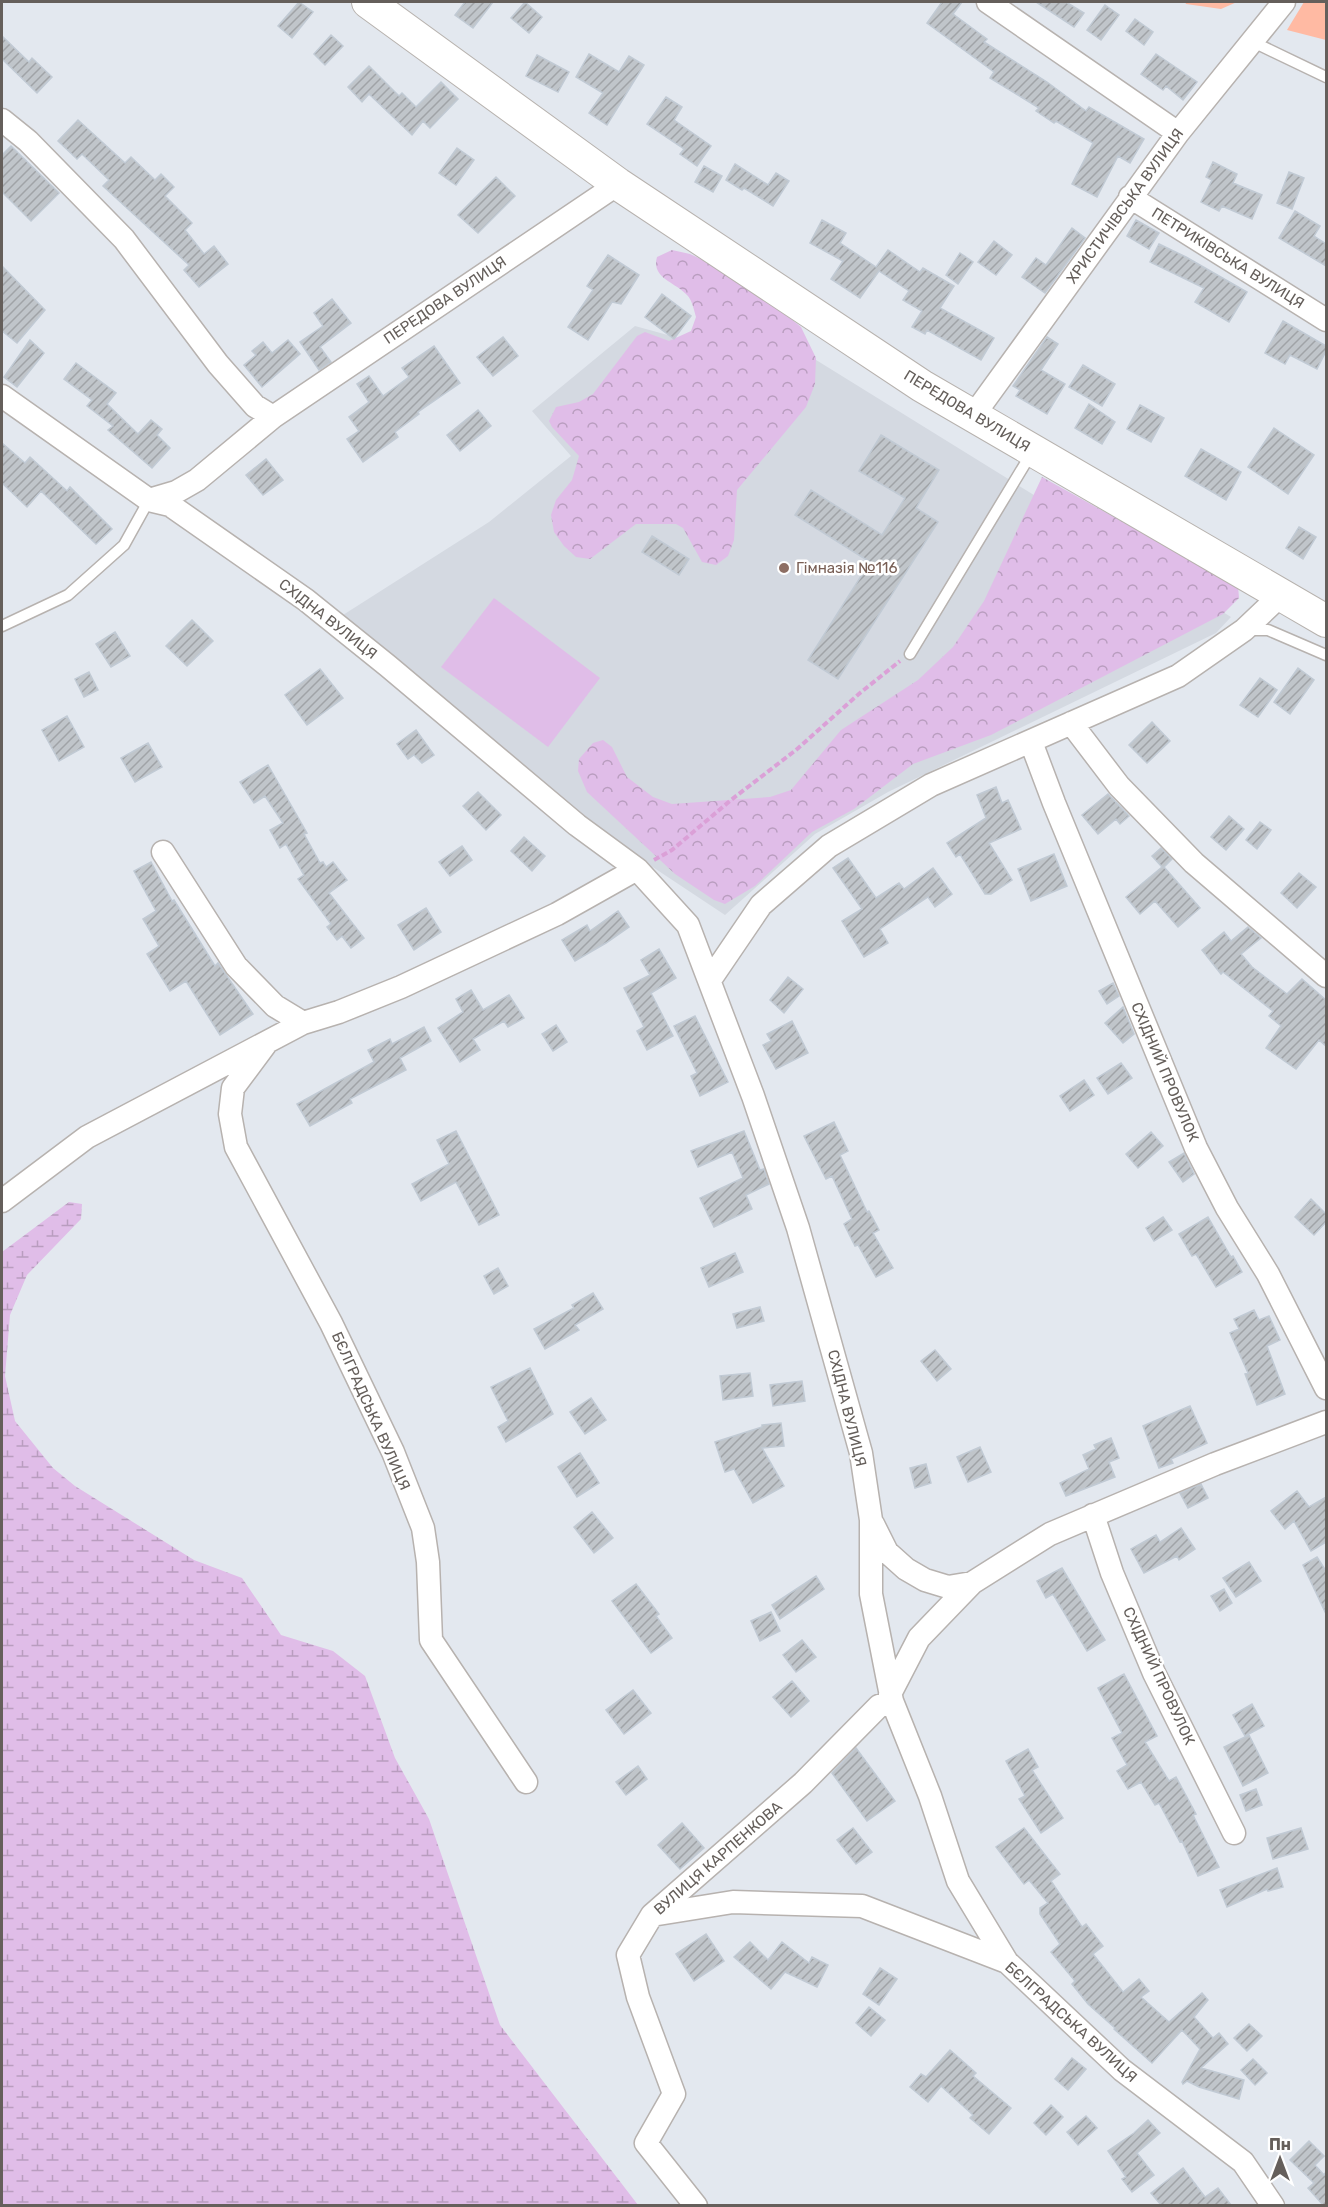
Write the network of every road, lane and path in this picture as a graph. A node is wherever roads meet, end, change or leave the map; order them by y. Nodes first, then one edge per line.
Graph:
1 (368, 2) edge
2 (988, 2) edge
3 (1284, 2) edge
4 (1251, 42) junction
5 (1326, 77) edge
6 (2, 120) edge
7 (1178, 132) junction
8 (618, 184) junction
9 (1130, 197) junction
10 (1326, 320) edge
11 (2, 396) edge
12 (973, 416) junction
13 (273, 417) junction
14 (1032, 451) junction
15 (149, 500) junction
16 (1281, 595) junction
17 (1326, 621) edge
18 (2, 626) edge
19 (1244, 630) junction
20 (910, 654) joint
21 (1326, 655) edge
22 (1071, 723) junction
23 (1031, 742) junction
24 (163, 852) dead end
25 (637, 869) junction
26 (1326, 976) edge
27 (710, 981) junction
28 (303, 1023) junction
29 (265, 1045) junction
30 (2, 1201) edge
31 (1326, 1389) edge
32 (1326, 1422) edge
33 (1093, 1515) junction
34 (871, 1520) junction
35 (972, 1583) junction
36 (891, 1697) junction
37 (526, 1782) dead end
38 (1234, 1833) dead end
39 (652, 1915) junction
40 (1007, 1962) junction
41 (696, 2205) edge
42 (1273, 2205) edge

1 - 8 street, ПЕРЕДОВА ВУЛИЦЯ
2 - 7 street
3 - 4 street, ХРИСТИЧІВСЬКА ВУЛИЦЯ
4 - 5 lane
4 - 7 street, ХРИСТИЧІВСЬКА ВУЛИЦЯ
6 - 13 street
7 - 9 street, ХРИСТИЧІВСЬКА ВУЛИЦЯ
8 - 12 street, ПЕРЕДОВА ВУЛИЦЯ
8 - 13 street, ПЕРЕДОВА ВУЛИЦЯ
9 - 10 street, ПЕТРИКІВСЬКА ВУЛИЦЯ
9 - 12 street, ХРИСТИЧІВСЬКА ВУЛИЦЯ
11 - 15 street, СХІДНА ВУЛИЦЯ
12 - 14 street, ПЕРЕДОВА ВУЛИЦЯ
13 - 15 street, ПЕРЕДОВА ВУЛИЦЯ
14 - 16 street, ПЕРЕДОВА ВУЛИЦЯ
14 - 20 lane
15 - 18 lane
15 - 25 street, СХІДНА ВУЛИЦЯ
16 - 17 street, ПЕРЕДОВА ВУЛИЦЯ
16 - 19 street
19 - 21 lane
19 - 22 street
20 - 25 path
22 - 23 street
22 - 26 street
23 - 27 street
23 - 31 street, СХІДНИЙ ПРОВУЛОК
24 - 28 street
25 - 27 street, СХІДНА ВУЛИЦЯ
25 - 28 street
27 - 34 street, СХІДНА ВУЛИЦЯ
28 - 29 street
29 - 30 street
29 - 37 street, БЄЛГРАДСЬКА ВУЛИЦЯ
32 - 33 street
33 - 35 street
33 - 38 street, СХІДНИЙ ПРОВУЛОК
34 - 35 street
34 - 36 street, СХІДНА ВУЛИЦЯ
35 - 36 street
36 - 39 street, ВУЛИЦЯ КАРПЕНКОВА
36 - 40 street, СХІДНА ВУЛИЦЯ
39 - 40 street, БЄЛГРАДСЬКА ВУЛИЦЯ
39 - 41 street, ВУЛИЦЯ КАРПЕНКОВА
40 - 42 street, БЄЛГРАДСЬКА ВУЛИЦЯ

